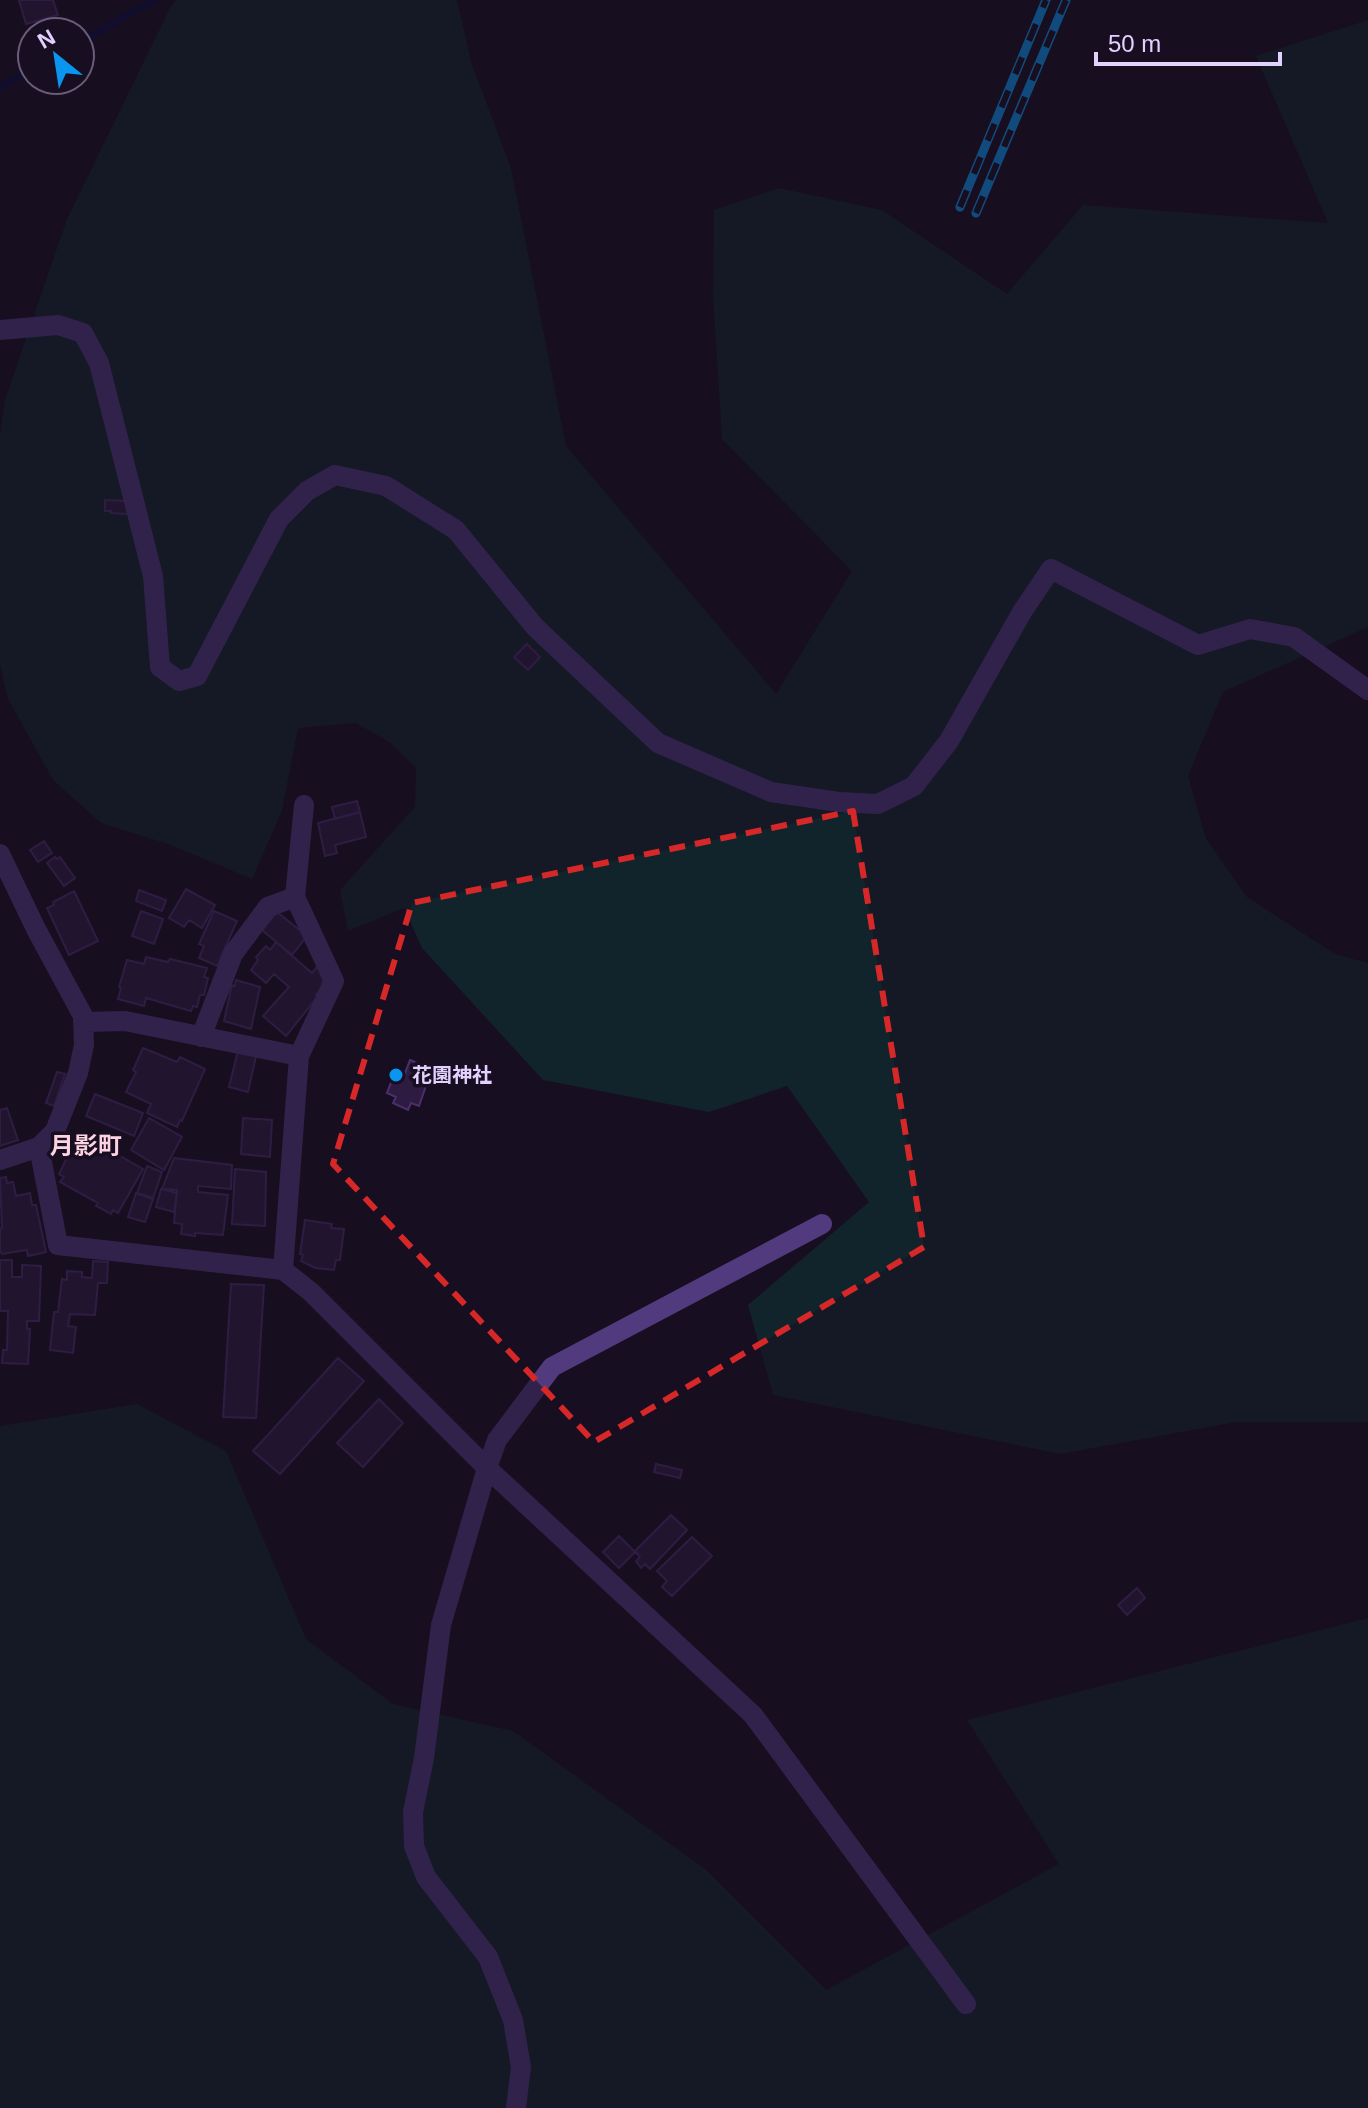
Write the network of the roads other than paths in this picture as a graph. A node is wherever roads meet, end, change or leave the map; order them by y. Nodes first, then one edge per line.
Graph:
1 (0, 330) edge
2 (1368, 690) edge
3 (304, 805) dead end
4 (0, 854) edge
5 (295, 897) junction
6 (83, 1022) junction
7 (201, 1037) junction
8 (299, 1056) junction
9 (39, 1147) junction
10 (0, 1160) edge
11 (822, 1224) dead end
12 (283, 1270) junction
13 (487, 1468) junction
14 (966, 2004) dead end
15 (516, 2108) edge

1 - 2 street
3 - 5 street
4 - 6 street
5 - 7 street
5 - 8 street
6 - 7 street
6 - 9 street
7 - 8 street
8 - 12 street
9 - 10 street
9 - 12 street
11 - 13 street
12 - 13 street
13 - 14 street
13 - 15 street

